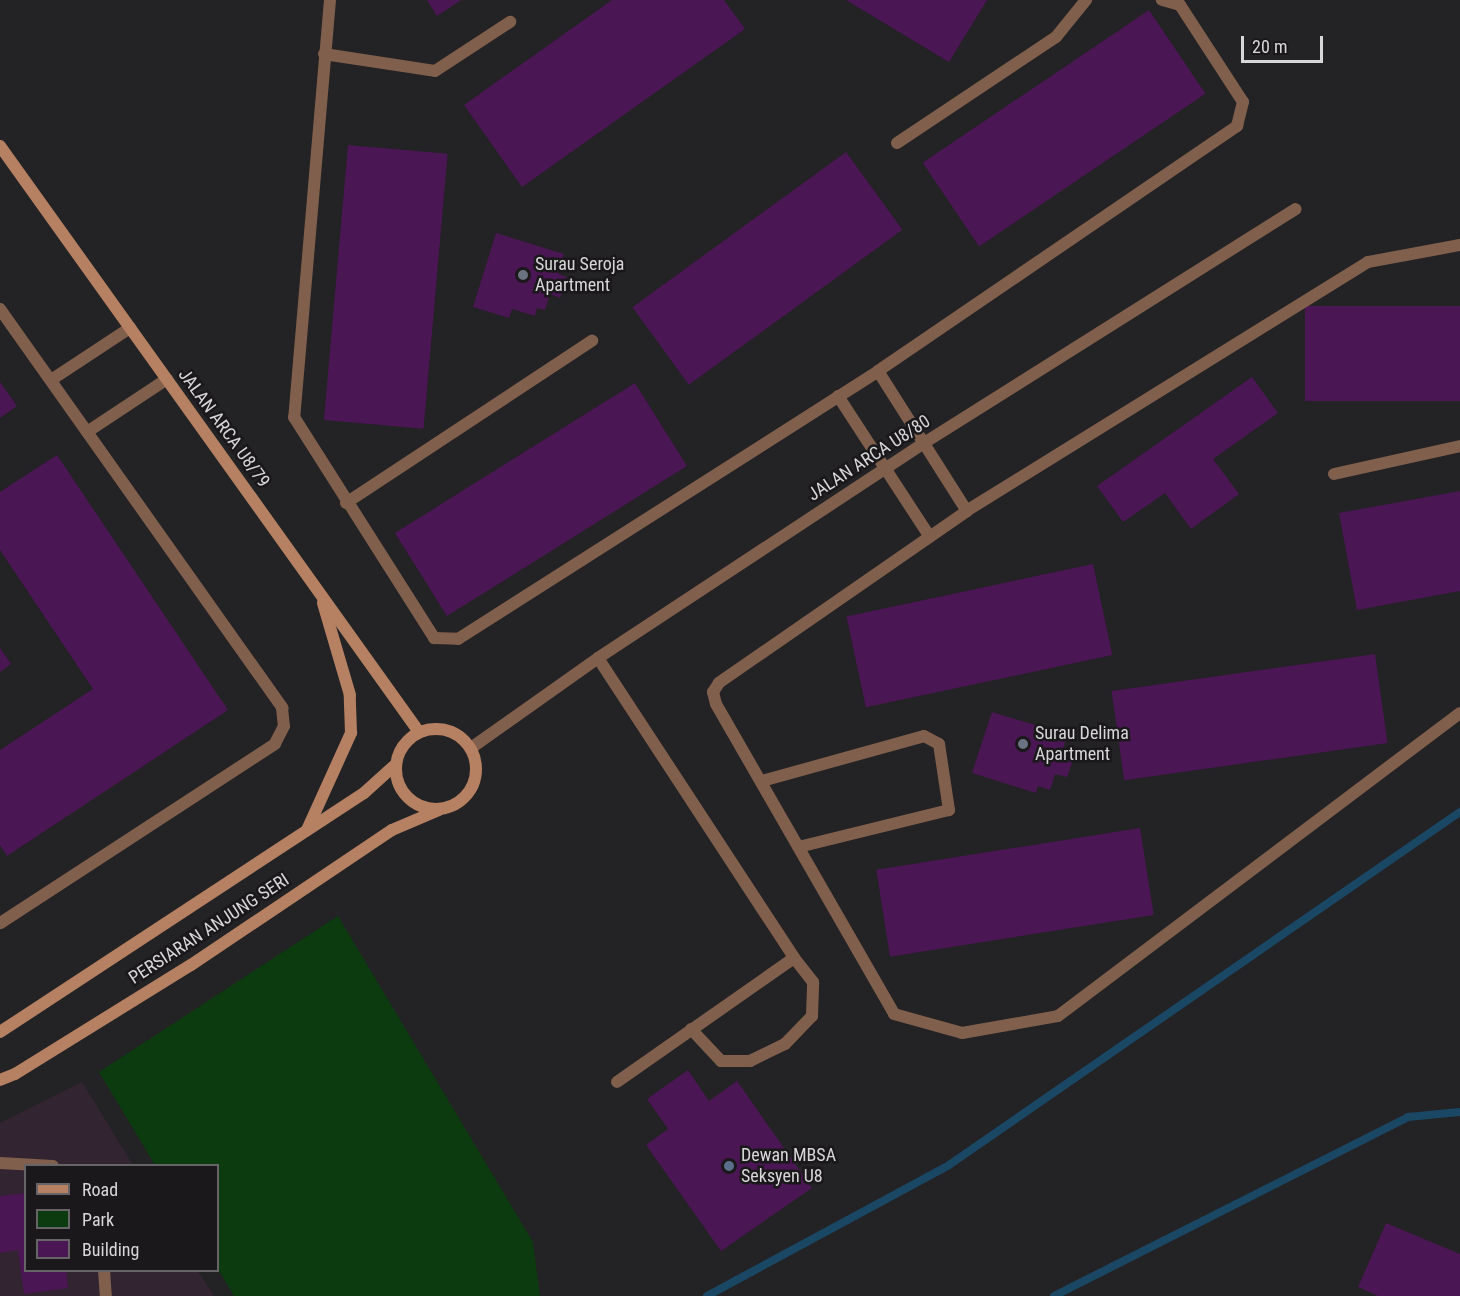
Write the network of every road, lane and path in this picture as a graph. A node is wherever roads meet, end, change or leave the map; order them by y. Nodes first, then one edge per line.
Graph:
1 (330, 0) edge
2 (1086, 0) edge
3 (1162, 0) edge
4 (510, 22) dead end
5 (324, 54) junction
6 (897, 142) dead end
7 (0, 146) edge
8 (1294, 209) dead end
9 (1460, 245) edge
10 (0, 309) edge
11 (130, 328) junction
12 (592, 340) dead end
13 (878, 371) junction
14 (167, 379) junction
15 (51, 380) junction
16 (838, 396) junction
17 (87, 432) junction
18 (924, 443) junction
19 (1460, 446) edge
20 (886, 470) junction
21 (1334, 474) dead end
22 (346, 503) junction
23 (967, 512) junction
24 (930, 537) junction
25 (320, 593) junction
26 (598, 658) junction
27 (1460, 713) edge
28 (419, 732) junction
29 (471, 748) junction
30 (395, 765) junction
31 (762, 781) junction
32 (439, 810) junction
33 (306, 831) junction
34 (798, 847) junction
35 (0, 923) edge
36 (794, 958) junction
37 (691, 1029) junction
38 (0, 1032) edge
39 (0, 1080) edge
40 (617, 1082) dead end
41 (0, 1162) edge
42 (26, 1164) edge
43 (104, 1272) edge
44 (106, 1296) edge

1 - 5 street
2 - 6 street
3 - 13 street
4 - 5 street
5 - 22 street
7 - 11 street, JALAN ARCA U8/79
8 - 18 street, JALAN ARCA U8/80
9 - 23 street
10 - 15 street
11 - 14 street, JALAN ARCA U8/79
11 - 15 street
12 - 22 street
13 - 16 street
13 - 18 street
14 - 17 street
14 - 25 street, JALAN ARCA U8/79
15 - 17 street
16 - 20 street
16 - 22 street
17 - 35 street
18 - 20 street, JALAN ARCA U8/80
18 - 23 street
19 - 21 street
20 - 24 street
20 - 26 street, JALAN ARCA U8/80
23 - 24 street
24 - 31 street
25 - 28 street, JALAN ARCA U8/79
25 - 33 street
26 - 29 street, JALAN ARCA U8/80
26 - 36 street
27 - 34 street
28 - 29 street
28 - 30 street
29 - 32 street
30 - 32 street
30 - 33 street, PERSIARAN ANJUNG SERI
31 - 34 street
31 - 34 street
32 - 39 street, PERSIARAN ANJUNG SERI
33 - 38 street, PERSIARAN ANJUNG SERI
36 - 37 street
36 - 37 street
37 - 40 street
41 - 42 street
43 - 44 street

